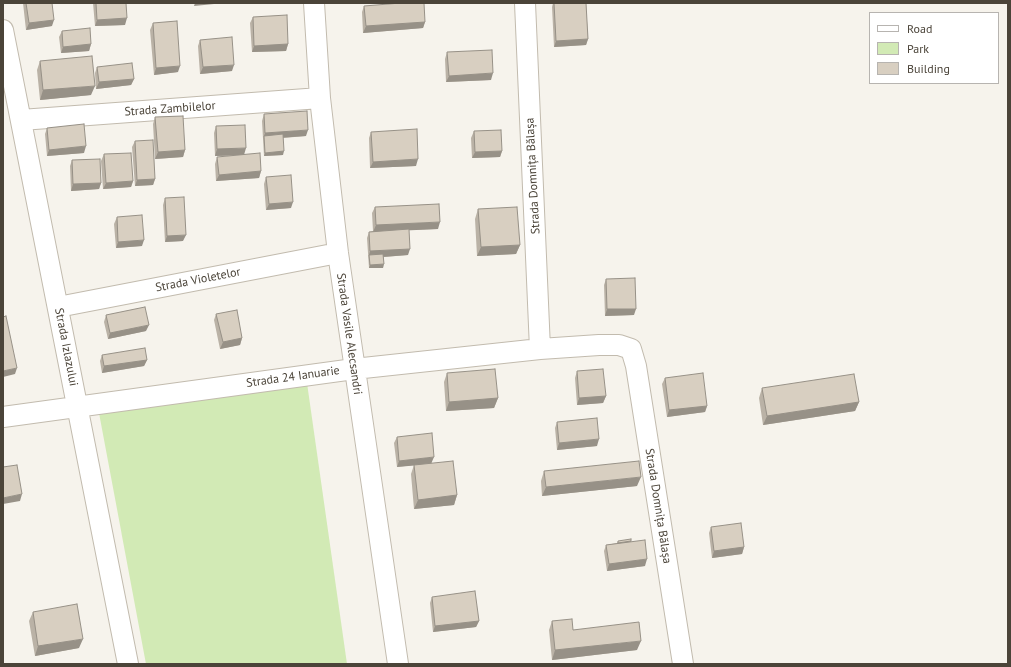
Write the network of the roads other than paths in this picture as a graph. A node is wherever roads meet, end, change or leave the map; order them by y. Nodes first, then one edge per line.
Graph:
1 (314, 3) edge
2 (525, 3) edge
3 (3, 30) edge
4 (320, 98) junction
5 (20, 120) junction
6 (338, 252) junction
7 (58, 307) junction
8 (540, 349) junction
9 (631, 349) joint
10 (354, 369) junction
11 (78, 406) junction
12 (3, 417) edge
13 (128, 664) edge
14 (398, 664) edge
15 (683, 664) edge

1 - 4 street, Strada Vasile Alecsandri
2 - 8 street, Strada Domnița Bălașa
3 - 5 street, Strada Izlazului
4 - 5 street, Strada Zambilelor
4 - 6 street, Strada Vasile Alecsandri
5 - 7 street, Strada Izlazului
6 - 7 street, Strada Violetelor
6 - 10 street, Strada Vasile Alecsandri
7 - 11 street, Strada Izlazului
8 - 9 street, Strada 24 Ianuarie
8 - 10 street, Strada 24 Ianuarie
9 - 15 street, Strada Domnița Bălașa
10 - 11 street, Strada 24 Ianuarie
10 - 14 street, Strada Vasile Alecsandri
11 - 12 street, Strada 24 Ianuarie
11 - 13 street, Strada Izlazului

